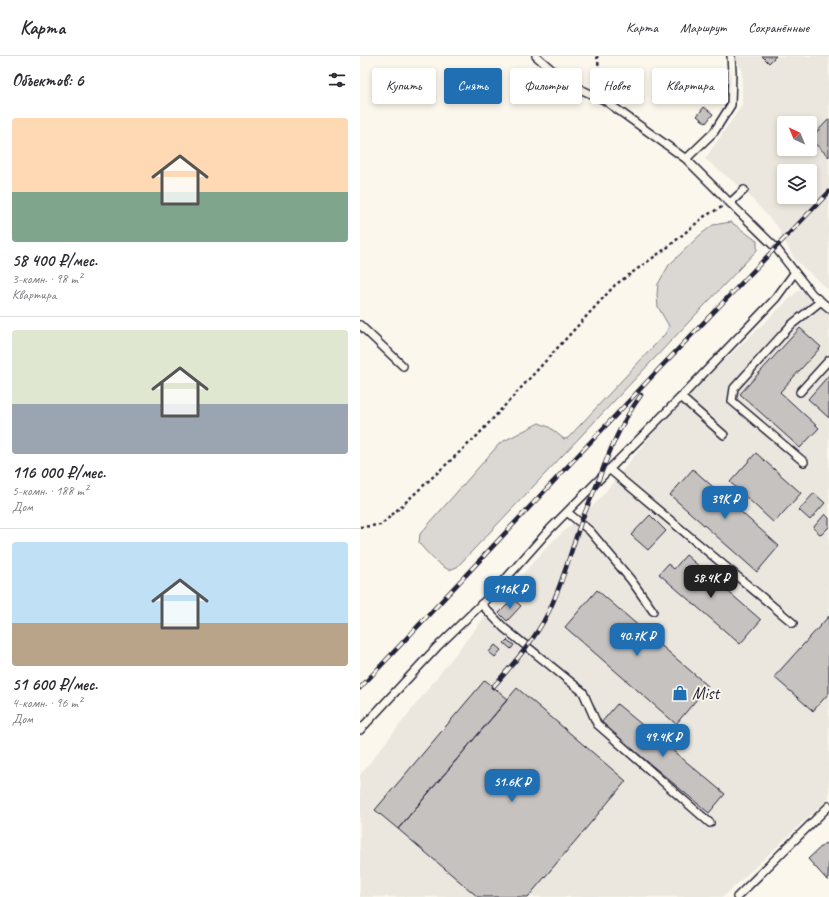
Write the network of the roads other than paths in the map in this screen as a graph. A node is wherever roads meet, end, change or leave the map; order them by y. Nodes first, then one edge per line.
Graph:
1 (536, 56) edge
2 (731, 56) edge
3 (686, 159) junction
4 (744, 190) dead end
5 (730, 203) junction
6 (796, 272) junction
7 (821, 301) junction
8 (829, 308) edge
9 (360, 325) edge
10 (829, 360) edge
11 (403, 366) dead end
12 (800, 392) dead end
13 (681, 397) junction
14 (724, 435) dead end
15 (804, 462) dead end
16 (609, 469) junction
17 (567, 512) junction
18 (481, 604) junction
19 (653, 611) dead end
20 (794, 623) dead end
21 (360, 730) edge
22 (829, 806) edge
23 (710, 823) dead end
24 (737, 897) edge

1 - 3 lane
2 - 3 lane
3 - 5 lane
4 - 5 lane
5 - 6 lane
6 - 7 lane
6 - 13 lane
7 - 8 lane
7 - 15 lane
9 - 11 lane
10 - 12 lane
13 - 14 lane
13 - 16 lane
16 - 17 lane
16 - 20 lane
17 - 18 lane
17 - 19 lane
18 - 21 lane
18 - 23 lane
22 - 24 lane

